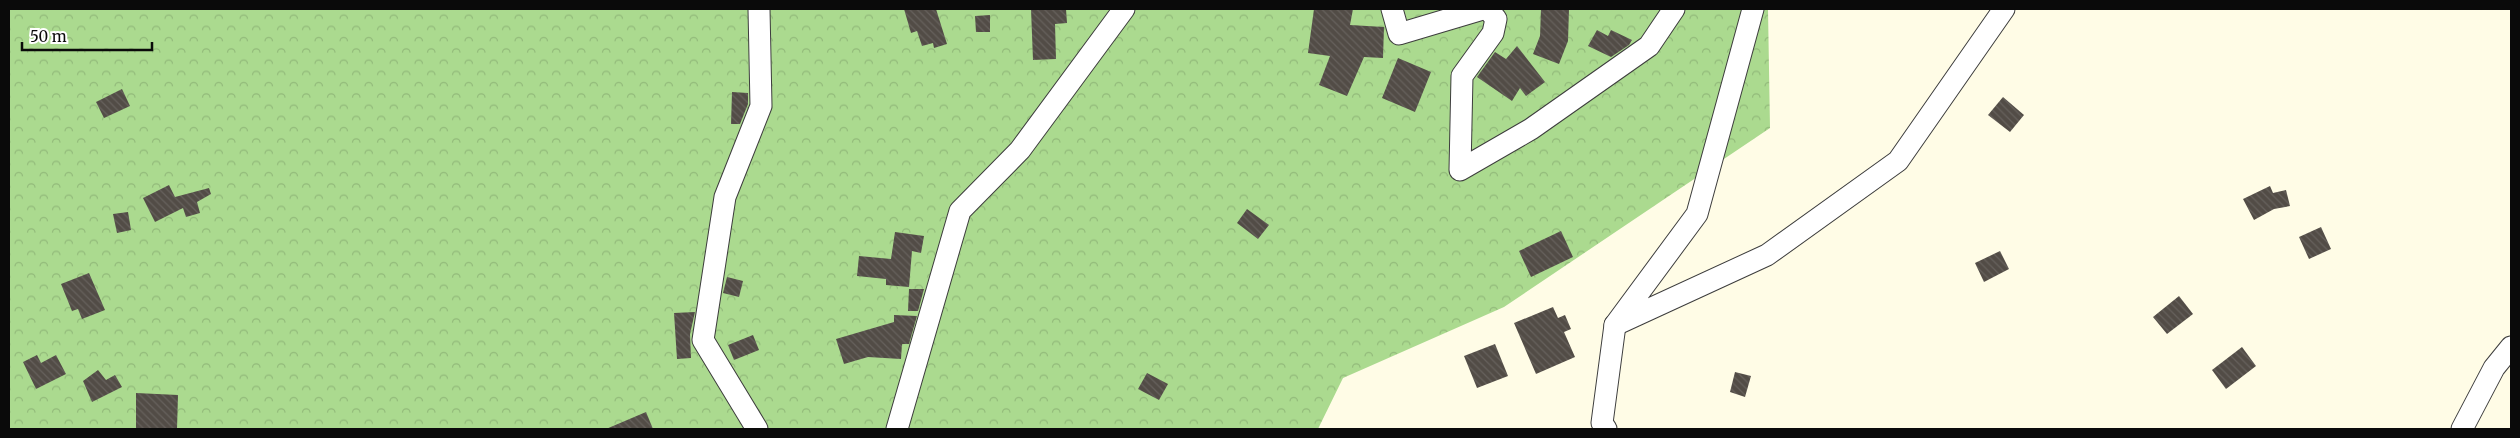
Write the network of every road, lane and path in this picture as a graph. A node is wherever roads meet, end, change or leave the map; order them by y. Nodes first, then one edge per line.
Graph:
1 (760, 9) edge
2 (1124, 9) edge
3 (1392, 9) edge
4 (1483, 9) edge
5 (1488, 9) edge
6 (1674, 9) edge
7 (1753, 9) edge
8 (2004, 9) edge
9 (1615, 325) junction
10 (2511, 347) edge
11 (757, 429) edge
12 (897, 429) edge
13 (1606, 429) edge
14 (2462, 429) edge

1 - 11 street
2 - 12 street
3 - 4 street
5 - 6 street
7 - 9 street
8 - 9 street
9 - 13 street
10 - 14 street

